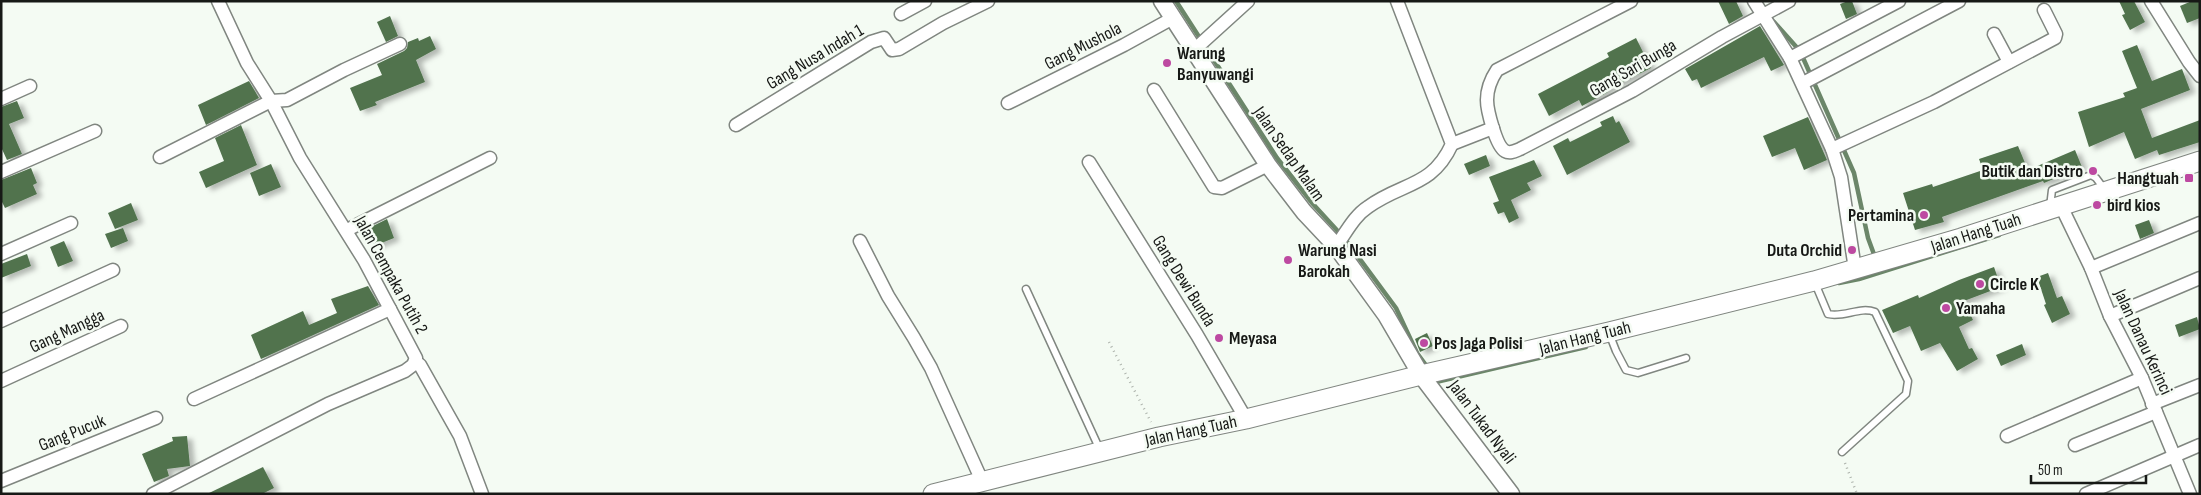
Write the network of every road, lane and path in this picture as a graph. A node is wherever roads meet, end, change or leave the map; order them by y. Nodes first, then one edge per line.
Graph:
1 (218, 1) edge
2 (925, 1) edge
3 (988, 1) edge
4 (1162, 1) edge
5 (1248, 1) edge
6 (1397, 1) edge
7 (1630, 1) edge
8 (1754, 1) edge
9 (1789, 1) edge
10 (1899, 1) edge
11 (1959, 1) edge
12 (2152, 1) edge
13 (2044, 10) dead end
14 (1766, 13) junction
15 (900, 14) dead end
16 (1173, 18) junction
17 (1994, 34) dead end
18 (400, 44) dead end
19 (1201, 44) junction
20 (1794, 56) junction
21 (2009, 62) junction
22 (2200, 76) edge
23 (1809, 80) junction
24 (30, 86) dead end
25 (1154, 90) dead end
26 (1, 99) edge
27 (271, 101) junction
28 (1008, 103) dead end
29 (736, 125) dead end
30 (1493, 128) junction
31 (95, 131) dead end
32 (1452, 144) junction
33 (1838, 147) junction
34 (160, 157) dead end
35 (490, 158) dead end
36 (2200, 161) edge
37 (1089, 162) dead end
38 (1268, 165) junction
39 (1, 172) edge
40 (2056, 207) junction
41 (70, 223) dead end
42 (2200, 223) edge
43 (347, 230) junction
44 (1340, 241) junction
45 (860, 242) dead end
46 (1, 254) edge
47 (2091, 268) junction
48 (1855, 269) junction
49 (113, 270) dead end
50 (2200, 278) edge
51 (1814, 281) junction
52 (1026, 289) dead end
53 (390, 309) junction
54 (2110, 316) junction
55 (1, 321) edge
56 (121, 326) dead end
57 (1609, 332) junction
58 (1108, 342) dead end
59 (1686, 358) dead end
60 (415, 361) junction
61 (1421, 375) junction
62 (2142, 378) junction
63 (1, 381) edge
64 (2200, 385) edge
65 (194, 399) dead end
66 (2154, 408) junction
67 (156, 418) dead end
68 (1246, 419) junction
69 (2007, 436) dead end
70 (1159, 437) junction
71 (2075, 445) dead end
72 (2200, 445) edge
73 (1101, 452) junction
74 (1842, 452) joint
75 (2175, 456) junction
76 (1, 481) edge
77 (973, 486) edge
78 (1507, 493) edge
79 (152, 494) edge
80 (482, 494) edge
81 (933, 494) edge
82 (1857, 494) edge
83 (2086, 494) edge
84 (2190, 494) edge

1 - 27 street, Jalan Cempaka Putih 2
2 - 15 street
3 - 29 street, Gang Nusa Indah 1
4 - 16 street, Jalan Sedap Malam
5 - 19 street
6 - 32 street
7 - 30 street
8 - 14 street
9 - 14 street, Gang Sari Bunga
10 - 20 street
11 - 23 street
12 - 22 street
13 - 21 street
14 - 20 street
14 - 30 street, Gang Sari Bunga
16 - 19 street, Jalan Sedap Malam
16 - 28 street, Gang Mushola
17 - 21 street
18 - 27 street
19 - 38 street, Jalan Sedap Malam
20 - 23 street
21 - 33 street
23 - 33 street
24 - 26 street
25 - 38 street
27 - 34 street
27 - 43 street, Jalan Cempaka Putih 2
30 - 32 street
31 - 39 street
32 - 44 street
33 - 48 street
35 - 43 street
36 - 40 main road, Jalan Hang Tuah
37 - 68 street, Gang Dewi Bunda
38 - 44 street, Jalan Sedap Malam
40 - 47 street, Jalan Danau Kerinci
40 - 48 main road, Jalan Hang Tuah
41 - 46 street
42 - 47 street
43 - 53 street, Jalan Cempaka Putih 2
44 - 61 street, Jalan Sedap Malam
45 - 77 street
47 - 54 street, Jalan Danau Kerinci
48 - 51 main road, Jalan Hang Tuah
49 - 55 street
50 - 54 street
51 - 57 main road, Jalan Hang Tuah
51 - 74 lane
52 - 73 lane
53 - 60 street, Jalan Cempaka Putih 2
53 - 65 street
54 - 62 street, Jalan Danau Kerinci
56 - 63 street, Gang Mangga
57 - 59 lane
57 - 61 main road, Jalan Hang Tuah
58 - 70 path
60 - 79 street, Jalan Cempaka Putih 2
60 - 80 street
61 - 68 main road, Jalan Hang Tuah
61 - 78 street, Jalan Tukad Nyali
62 - 66 street, Jalan Danau Kerinci
62 - 69 street
64 - 66 street
66 - 71 street
66 - 75 street, Jalan Danau Kerinci
67 - 76 street, Gang Pucuk
68 - 70 main road, Jalan Hang Tuah
70 - 73 main road, Jalan Hang Tuah
72 - 75 street
73 - 77 main road, Jalan Hang Tuah
74 - 82 path
75 - 83 street
75 - 84 street, Jalan Danau Kerinci
77 - 81 main road, Jalan Hang Tuah

